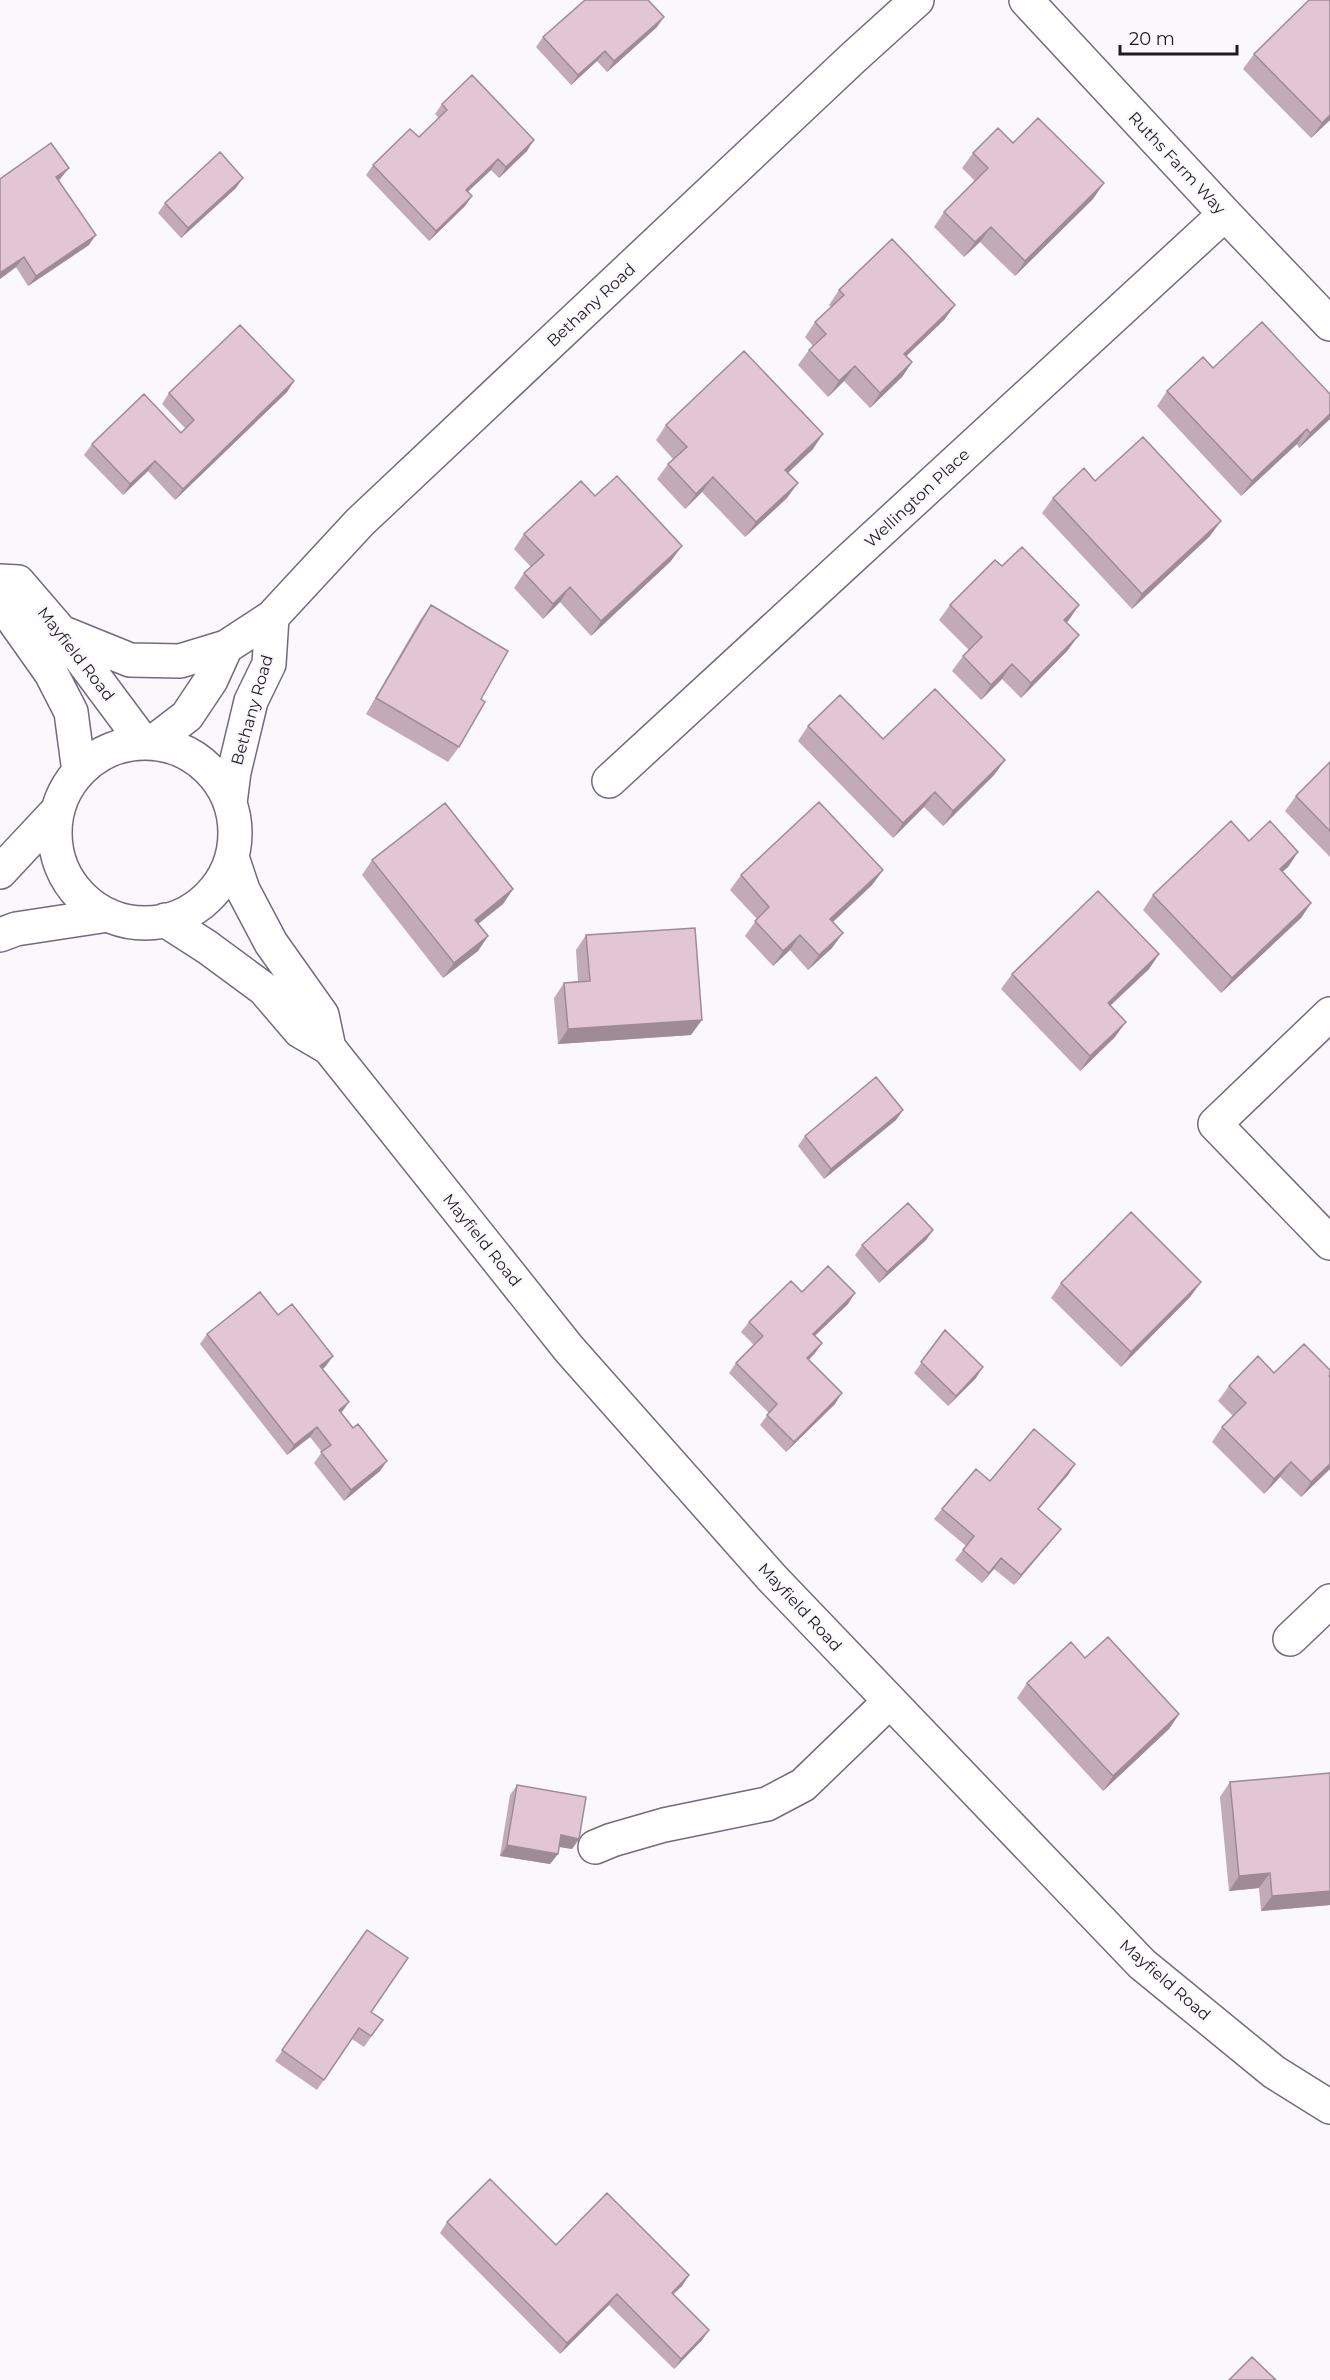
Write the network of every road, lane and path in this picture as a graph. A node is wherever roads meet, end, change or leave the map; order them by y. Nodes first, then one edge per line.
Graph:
1 (917, 0) edge
2 (1026, 0) edge
3 (1225, 214) junction
4 (1330, 324) edge
5 (0, 580) edge
6 (0, 600) edge
7 (272, 616) junction
8 (61, 632) junction
9 (226, 647) junction
10 (148, 742) junction
11 (79, 772) junction
12 (609, 781) dead end
13 (230, 803) junction
14 (57, 810) junction
15 (232, 857) junction
16 (0, 872) edge
17 (108, 915) junction
18 (165, 920) junction
19 (0, 935) edge
20 (1330, 1014) edge
21 (329, 1048) junction
22 (1330, 1243) edge
23 (1330, 1601) edge
24 (1290, 1639) dead end
25 (890, 1701) junction
26 (596, 1847) dead end
27 (1330, 2107) edge

1 - 7 street, Bethany Road
2 - 3 street, Ruths Farm Way
3 - 4 street, Ruths Farm Way
3 - 12 street, Wellington Place
5 - 8 street, Mayfield Road
6 - 11 street, Mayfield Road
7 - 9 street, Bethany Road
7 - 13 street, Bethany Road
8 - 9 street
8 - 10 street, Mayfield Road
9 - 10 street
10 - 11 street
10 - 13 street
11 - 14 street
13 - 15 street
14 - 16 street
14 - 17 street
15 - 18 street
15 - 21 street, Mayfield Road
17 - 18 street
17 - 19 street
18 - 21 street, Mayfield Road
20 - 22 street
21 - 25 street, Mayfield Road
23 - 24 street
25 - 26 street
25 - 27 street, Mayfield Road

